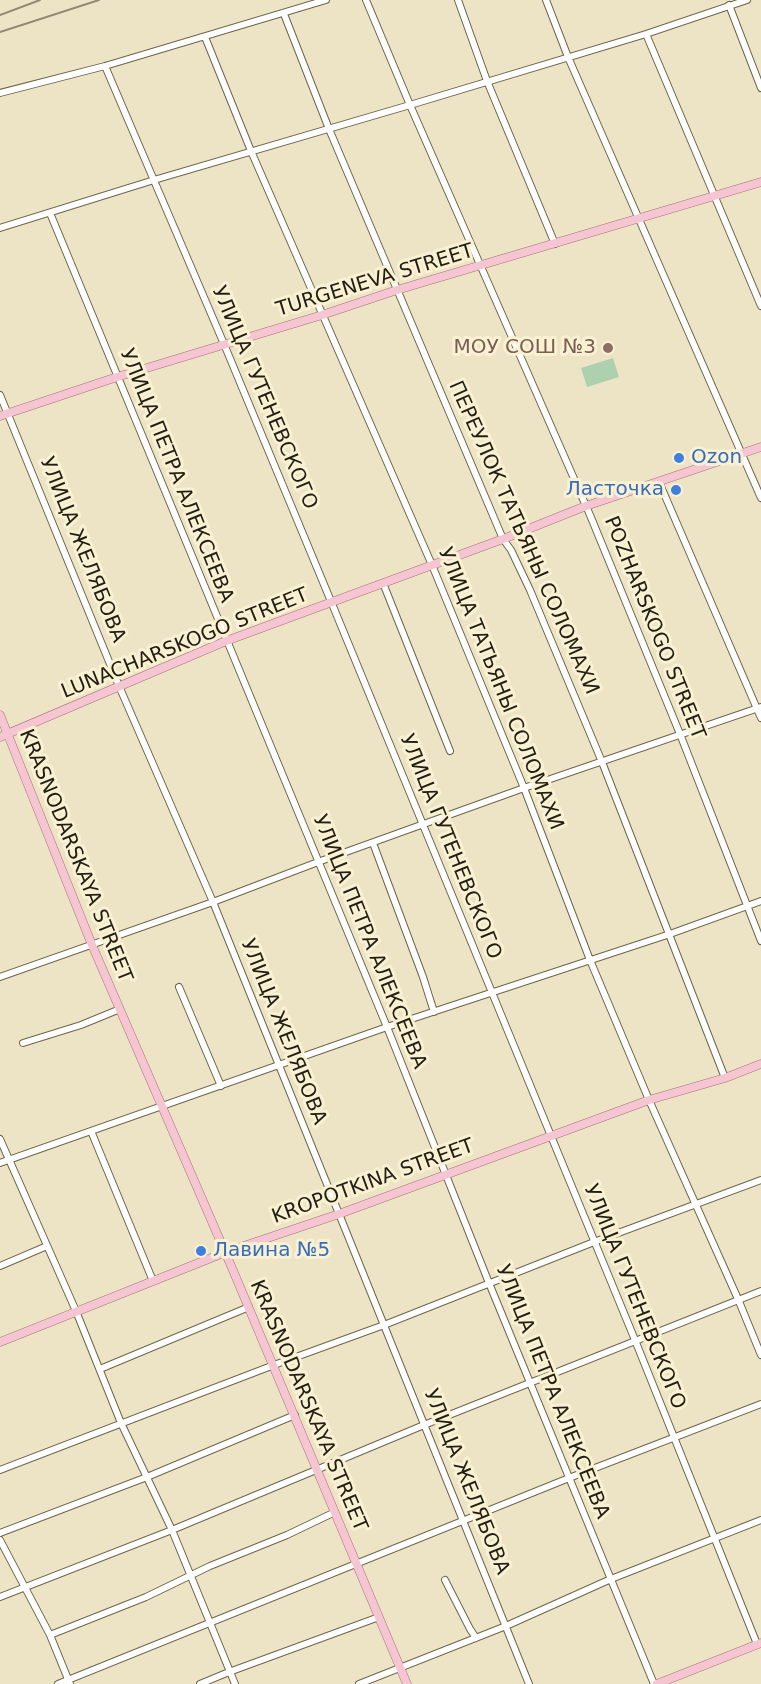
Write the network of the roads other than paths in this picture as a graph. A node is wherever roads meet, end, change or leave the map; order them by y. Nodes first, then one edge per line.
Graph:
1 (326, 0) edge
2 (366, 0) edge
3 (458, 0) edge
4 (546, 0) edge
5 (747, 0) edge
6 (729, 5) junction
7 (284, 14) junction
8 (646, 34) junction
9 (205, 37) junction
10 (568, 57) junction
11 (105, 66) junction
12 (487, 81) junction
13 (761, 88) edge
14 (0, 93) edge
15 (410, 105) junction
16 (328, 129) junction
17 (251, 151) junction
18 (154, 180) junction
19 (761, 182) edge
20 (714, 196) junction
21 (50, 213) junction
22 (640, 219) junction
23 (0, 228) edge
24 (555, 244) junction
25 (482, 266) junction
26 (397, 290) junction
27 (761, 306) edge
28 (322, 315) junction
29 (224, 344) junction
30 (117, 377) junction
31 (0, 394) edge
32 (4, 415) edge
33 (761, 447) edge
34 (741, 453) junction
35 (659, 482) junction
36 (761, 498) edge
37 (586, 506) junction
38 (503, 539) junction
39 (432, 565) junction
40 (383, 583) junction
41 (332, 603) junction
42 (226, 641) junction
43 (119, 686) junction
44 (759, 708) edge
45 (0, 715) edge
46 (761, 718) edge
47 (680, 734) junction
48 (4, 735) edge
49 (450, 751) dead end
50 (602, 762) junction
51 (524, 788) junction
52 (423, 825) junction
53 (373, 843) junction
54 (318, 862) junction
55 (761, 901) edge
56 (213, 902) junction
57 (747, 906) junction
58 (670, 934) junction
59 (761, 941) edge
60 (92, 945) junction
61 (590, 960) junction
62 (0, 967) edge
63 (2, 976) edge
64 (179, 987) dead end
65 (492, 993) junction
66 (120, 1009) junction
67 (434, 1012) junction
68 (387, 1027) junction
69 (23, 1043) dead end
70 (761, 1064) edge
71 (279, 1065) junction
72 (725, 1077) junction
73 (221, 1086) junction
74 (649, 1100) junction
75 (163, 1106) junction
76 (91, 1131) junction
77 (550, 1136) junction
78 (0, 1139) edge
79 (9, 1160) junction
80 (0, 1163) edge
81 (445, 1174) junction
82 (761, 1180) edge
83 (695, 1204) junction
84 (339, 1214) junction
85 (594, 1242) junction
86 (46, 1246) junction
87 (226, 1252) junction
88 (0, 1266) edge
89 (153, 1281) junction
90 (489, 1283) junction
91 (761, 1291) edge
92 (738, 1299) junction
93 (249, 1307) junction
94 (76, 1311) junction
95 (384, 1326) junction
96 (635, 1340) junction
97 (0, 1342) edge
98 (761, 1355) edge
99 (274, 1365) junction
100 (100, 1369) junction
101 (530, 1382) junction
102 (761, 1404) edge
103 (295, 1415) junction
104 (121, 1423) junction
105 (424, 1425) junction
106 (673, 1437) junction
107 (317, 1469) junction
108 (0, 1470) edge
109 (147, 1477) junction
110 (569, 1478) junction
111 (335, 1512) junction
112 (464, 1520) junction
113 (761, 1520) edge
114 (172, 1530) junction
115 (0, 1533) edge
116 (714, 1539) junction
117 (0, 1540) edge
118 (356, 1564) junction
119 (191, 1576) junction
120 (445, 1580) dead end
121 (611, 1580) junction
122 (24, 1587) junction
123 (0, 1597) edge
124 (379, 1617) junction
125 (210, 1622) junction
126 (506, 1626) junction
127 (50, 1635) junction
128 (476, 1638) junction
129 (759, 1644) edge
130 (400, 1668) junction
131 (229, 1672) junction
132 (69, 1682) edge
133 (58, 1684) edge
134 (200, 1684) edge
135 (235, 1684) edge
136 (358, 1684) edge
137 (407, 1684) edge
138 (529, 1684) edge
139 (656, 1684) edge

1 - 7 street
2 - 15 street, POZHARSKOGO STREET
3 - 12 street
4 - 10 street
5 - 6 street
6 - 8 street
6 - 13 street
7 - 9 street
7 - 16 street, ПЕРЕУЛОК ТАТЬЯНЫ СОЛОМАХИ
8 - 10 street
8 - 20 street
9 - 11 street
9 - 17 street, УЛИЦА ТАТЬЯНЫ СОЛОМАХИ
10 - 12 street
10 - 22 street
11 - 14 street
11 - 18 street, УЛИЦА ГУТЕНЕВСКОГО
12 - 15 street
12 - 24 street
15 - 16 street
15 - 25 street, POZHARSKOGO STREET
16 - 17 street
16 - 26 street, ПЕРЕУЛОК ТАТЬЯНЫ СОЛОМАХИ
17 - 18 street
17 - 28 street, УЛИЦА ТАТЬЯНЫ СОЛОМАХИ
18 - 21 street
18 - 29 street, УЛИЦА ГУТЕНЕВСКОГО
19 - 20 main road, TURGENEVA STREET
20 - 22 main road, TURGENEVA STREET
20 - 27 street
21 - 23 street
21 - 30 street, УЛИЦА ПЕТРА АЛЕКСЕЕВА
22 - 24 main road, TURGENEVA STREET
22 - 34 street
24 - 25 main road, TURGENEVA STREET
25 - 26 main road, TURGENEVA STREET
25 - 37 street, POZHARSKOGO STREET
26 - 28 main road, TURGENEVA STREET
26 - 38 street, ПЕРЕУЛОК ТАТЬЯНЫ СОЛОМАХИ
28 - 29 main road, TURGENEVA STREET
28 - 39 street, УЛИЦА ТАТЬЯНЫ СОЛОМАХИ
29 - 30 main road, TURGENEVA STREET
29 - 41 street, УЛИЦА ГУТЕНЕВСКОГО
30 - 32 main road, TURGENEVA STREET
30 - 42 street, УЛИЦА ПЕТРА АЛЕКСЕЕВА
31 - 32 street, УЛИЦА ЖЕЛЯБОВА
32 - 43 street, УЛИЦА ЖЕЛЯБОВА
33 - 34 main road, LUNACHARSKOGO STREET
34 - 35 main road, LUNACHARSKOGO STREET
34 - 36 street
35 - 37 main road, LUNACHARSKOGO STREET
35 - 44 street
37 - 38 main road, LUNACHARSKOGO STREET
37 - 47 street, POZHARSKOGO STREET
38 - 39 main road, LUNACHARSKOGO STREET
38 - 50 street, ПЕРЕУЛОК ТАТЬЯНЫ СОЛОМАХИ
39 - 40 main road, LUNACHARSKOGO STREET
39 - 51 street, УЛИЦА ТАТЬЯНЫ СОЛОМАХИ
40 - 41 main road, LUNACHARSKOGO STREET
40 - 49 street
41 - 42 main road, LUNACHARSKOGO STREET
41 - 52 street, УЛИЦА ГУТЕНЕВСКОГО
42 - 43 main road, LUNACHARSKOGO STREET
42 - 54 street, УЛИЦА ПЕТРА АЛЕКСЕЕВА
43 - 48 main road, LUNACHARSKOGO STREET
43 - 56 street, УЛИЦА ЖЕЛЯБОВА
44 - 46 street
44 - 47 street
45 - 48 main road, KRASNODARSKAYA STREET
47 - 50 street
47 - 57 street, POZHARSKOGO STREET
48 - 60 main road, KRASNODARSKAYA STREET
50 - 51 street
50 - 58 street, ПЕРЕУЛОК ТАТЬЯНЫ СОЛОМАХИ
51 - 52 street
51 - 61 street, УЛИЦА ТАТЬЯНЫ СОЛОМАХИ
52 - 53 street
52 - 65 street, УЛИЦА ГУТЕНЕВСКОГО
53 - 54 street
53 - 67 street
54 - 56 street
54 - 68 street, УЛИЦА ПЕТРА АЛЕКСЕЕВА
55 - 57 street
56 - 60 street
56 - 71 street, УЛИЦА ЖЕЛЯБОВА
57 - 58 street
57 - 59 street, POZHARSKOGO STREET
58 - 61 street
58 - 72 street, ПЕРЕУЛОК ТАТЬЯНЫ СОЛОМАХИ
60 - 63 street
60 - 66 main road, KRASNODARSKAYA STREET
61 - 65 street
61 - 74 street, УЛИЦА ТАТЬЯНЫ СОЛОМАХИ
62 - 63 street
64 - 73 street
65 - 67 street
65 - 77 street, УЛИЦА ГУТЕНЕВСКОГО
66 - 69 street, KRASNODARSKAYA STREET
66 - 75 main road, KRASNODARSKAYA STREET
67 - 68 street
68 - 71 street
68 - 81 street, УЛИЦА ПЕТРА АЛЕКСЕЕВА
70 - 72 main road, KROPOTKINA STREET
71 - 73 street
71 - 84 street, УЛИЦА ЖЕЛЯБОВА
72 - 74 main road, KROPOTKINA STREET
73 - 75 street
74 - 77 main road, KROPOTKINA STREET
74 - 83 street, УЛИЦА ТАТЬЯНЫ СОЛОМАХИ
75 - 76 street
75 - 87 main road, KRASNODARSKAYA STREET
76 - 79 street
76 - 89 street
77 - 81 main road, KROPOTKINA STREET
77 - 85 street, УЛИЦА ГУТЕНЕВСКОГО
78 - 79 street
79 - 80 street
79 - 86 street
81 - 84 main road, KROPOTKINA STREET
81 - 90 street, УЛИЦА ПЕТРА АЛЕКСЕЕВА
82 - 83 street
83 - 85 street
83 - 92 street, УЛИЦА ТАТЬЯНЫ СОЛОМАХИ
84 - 87 main road, KROPOTKINA STREET
84 - 95 street, УЛИЦА ЖЕЛЯБОВА
85 - 90 street
85 - 96 street, УЛИЦА ГУТЕНЕВСКОГО
86 - 88 street
86 - 94 street
87 - 89 main road, KROPOTKINA STREET
87 - 93 main road, KRASNODARSKAYA STREET
89 - 94 main road, KROPOTKINA STREET
90 - 95 street
90 - 101 street, УЛИЦА ПЕТРА АЛЕКСЕЕВА
91 - 92 street
92 - 96 street
92 - 98 street, УЛИЦА ТАТЬЯНЫ СОЛОМАХИ
93 - 99 main road, KRASNODARSKAYA STREET
93 - 100 street
94 - 97 main road, KROPOTKINA STREET
94 - 100 street
95 - 99 street
95 - 105 street, УЛИЦА ЖЕЛЯБОВА
96 - 101 street
96 - 106 street, УЛИЦА ГУТЕНЕВСКОГО
99 - 103 main road, KRASNODARSKAYA STREET
99 - 104 street
100 - 104 street
101 - 105 street
101 - 110 street, УЛИЦА ПЕТРА АЛЕКСЕЕВА
102 - 106 street
103 - 107 main road, KRASNODARSKAYA STREET
103 - 109 street
104 - 108 street
104 - 109 street
105 - 107 street
105 - 112 street, УЛИЦА ЖЕЛЯБОВА
106 - 110 street
106 - 116 street, УЛИЦА ГУТЕНЕВСКОГО
107 - 111 main road, KRASNODARSKAYA STREET
107 - 114 street
109 - 114 street
109 - 115 street
110 - 112 street
110 - 121 street, УЛИЦА ПЕТРА АЛЕКСЕЕВА
111 - 118 main road, KRASNODARSKAYA STREET
111 - 119 street
112 - 118 street
112 - 126 street, УЛИЦА ЖЕЛЯБОВА
113 - 116 street
114 - 119 street
114 - 122 street
116 - 121 street
116 - 129 street, УЛИЦА ГУТЕНЕВСКОГО
117 - 122 street
118 - 124 main road, KRASNODARSKAYA STREET
118 - 125 street
119 - 125 street
119 - 127 street
120 - 128 street
121 - 126 street
121 - 139 street, УЛИЦА ПЕТРА АЛЕКСЕЕВА
122 - 123 street
122 - 127 street
124 - 130 main road, KRASNODARSKAYA STREET
124 - 131 street
125 - 131 street
125 - 132 street
126 - 128 street
126 - 138 street, УЛИЦА ЖЕЛЯБОВА
127 - 132 street
128 - 130 street
129 - 139 main road
130 - 136 street
130 - 137 main road, KRASNODARSKAYA STREET
131 - 134 street
131 - 135 street
132 - 133 street

